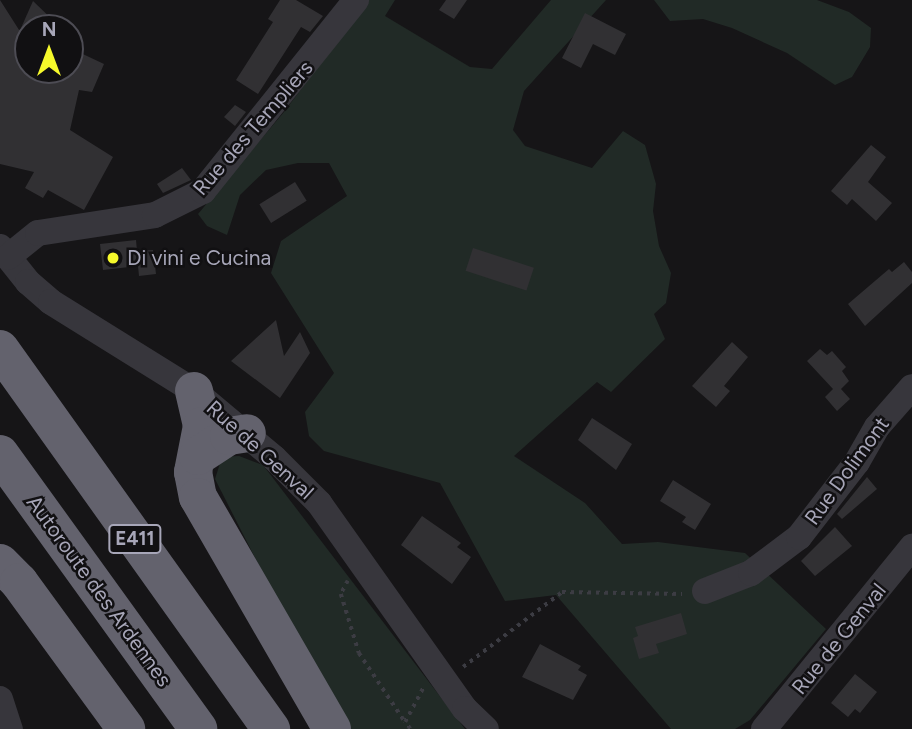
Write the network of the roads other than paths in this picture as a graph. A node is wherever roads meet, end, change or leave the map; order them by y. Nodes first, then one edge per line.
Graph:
1 (356, 0) edge
2 (4, 252) edge
3 (0, 349) edge
4 (912, 387) edge
5 (194, 391) junction
6 (247, 433) junction
7 (0, 454) edge
8 (198, 456) junction
9 (912, 547) edge
10 (0, 563) edge
11 (705, 591) road end
12 (0, 699) edge
13 (10, 729) edge
14 (126, 729) edge
15 (198, 729) edge
16 (271, 729) edge
17 (332, 729) edge
18 (486, 729) edge
19 (764, 729) edge

1 - 2 street, Rue des Templiers
2 - 5 street, Rue de Genval
3 - 16 highway, E411
4 - 11 street, Rue Dolimont
5 - 6 street, Rue de Genval
5 - 8 highway
6 - 8 highway
6 - 18 street, Rue de Genval
7 - 15 highway, Autoroute des Ardennes / E411
8 - 17 highway
9 - 19 street, Rue de Genval
10 - 14 highway
12 - 13 street

